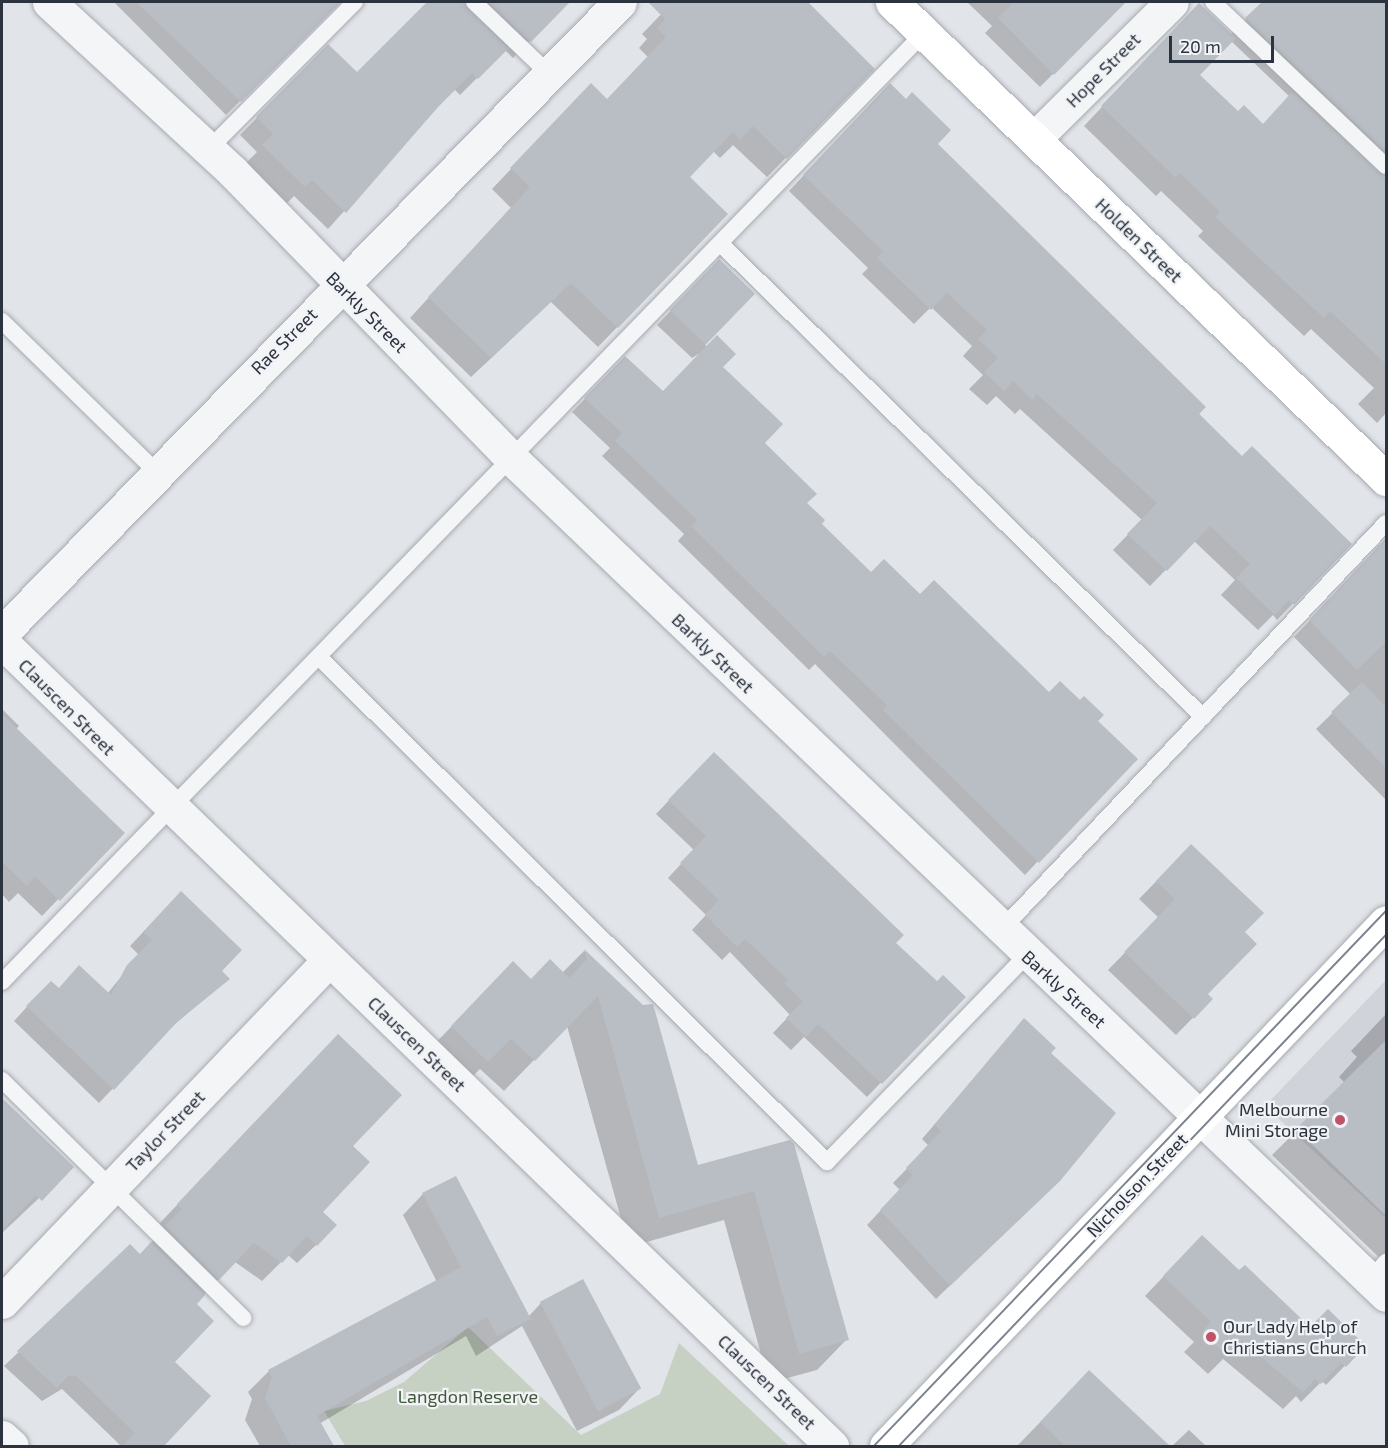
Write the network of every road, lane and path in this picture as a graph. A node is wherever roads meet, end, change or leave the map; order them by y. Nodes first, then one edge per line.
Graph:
1 (49, 2) edge
2 (355, 2) edge
3 (474, 2) edge
4 (620, 2) edge
5 (892, 2) edge
6 (1172, 2) edge
7 (1213, 2) edge
8 (924, 33) junction
9 (549, 74) junction
10 (1034, 139) junction
11 (209, 149) junction
12 (1386, 166) edge
13 (722, 245) junction
14 (340, 285) junction
15 (2, 321) edge
16 (510, 457) junction
17 (157, 472) junction
18 (1386, 479) edge
19 (1386, 523) edge
20 (2, 633) edge
21 (2, 642) edge
22 (320, 658) junction
23 (1203, 717) junction
24 (172, 811) junction
25 (1386, 922) edge
26 (1001, 930) junction
27 (1027, 955) junction
28 (329, 960) junction
29 (2, 982) edge
30 (2, 1080) edge
31 (1202, 1116) junction
32 (111, 1187) junction
33 (1381, 1279) edge
34 (2, 1302) edge
35 (243, 1318) dead end
36 (2, 1437) edge
37 (12, 1446) edge
38 (832, 1446) edge
39 (886, 1446) edge

1 - 11 street, Barkly Street
2 - 11 lane
3 - 9 lane
4 - 9 street, Rae Street
5 - 8 main road, Holden Street
6 - 10 street, Hope Street
7 - 12 lane
8 - 10 main road, Holden Street
8 - 13 lane
9 - 14 street, Rae Street
10 - 18 main road, Holden Street
11 - 14 street, Barkly Street
13 - 16 lane
13 - 23 lane
14 - 16 street, Barkly Street
14 - 17 street, Rae Street
15 - 17 lane
16 - 22 lane
16 - 26 street, Barkly Street
17 - 20 street, Rae Street
19 - 23 lane
21 - 24 street, Clauscen Street
22 - 24 lane
22 - 27 lane
23 - 26 lane
24 - 28 street, Clauscen Street
24 - 29 lane
25 - 31 main road, Nicholson Street
26 - 27 street, Barkly Street
27 - 31 street, Barkly Street
28 - 32 street, Taylor Street
28 - 38 street, Clauscen Street
30 - 32 lane
31 - 33 street, Barkly Street
31 - 39 main road, Nicholson Street
32 - 34 street, Taylor Street
32 - 35 lane
36 - 37 street

